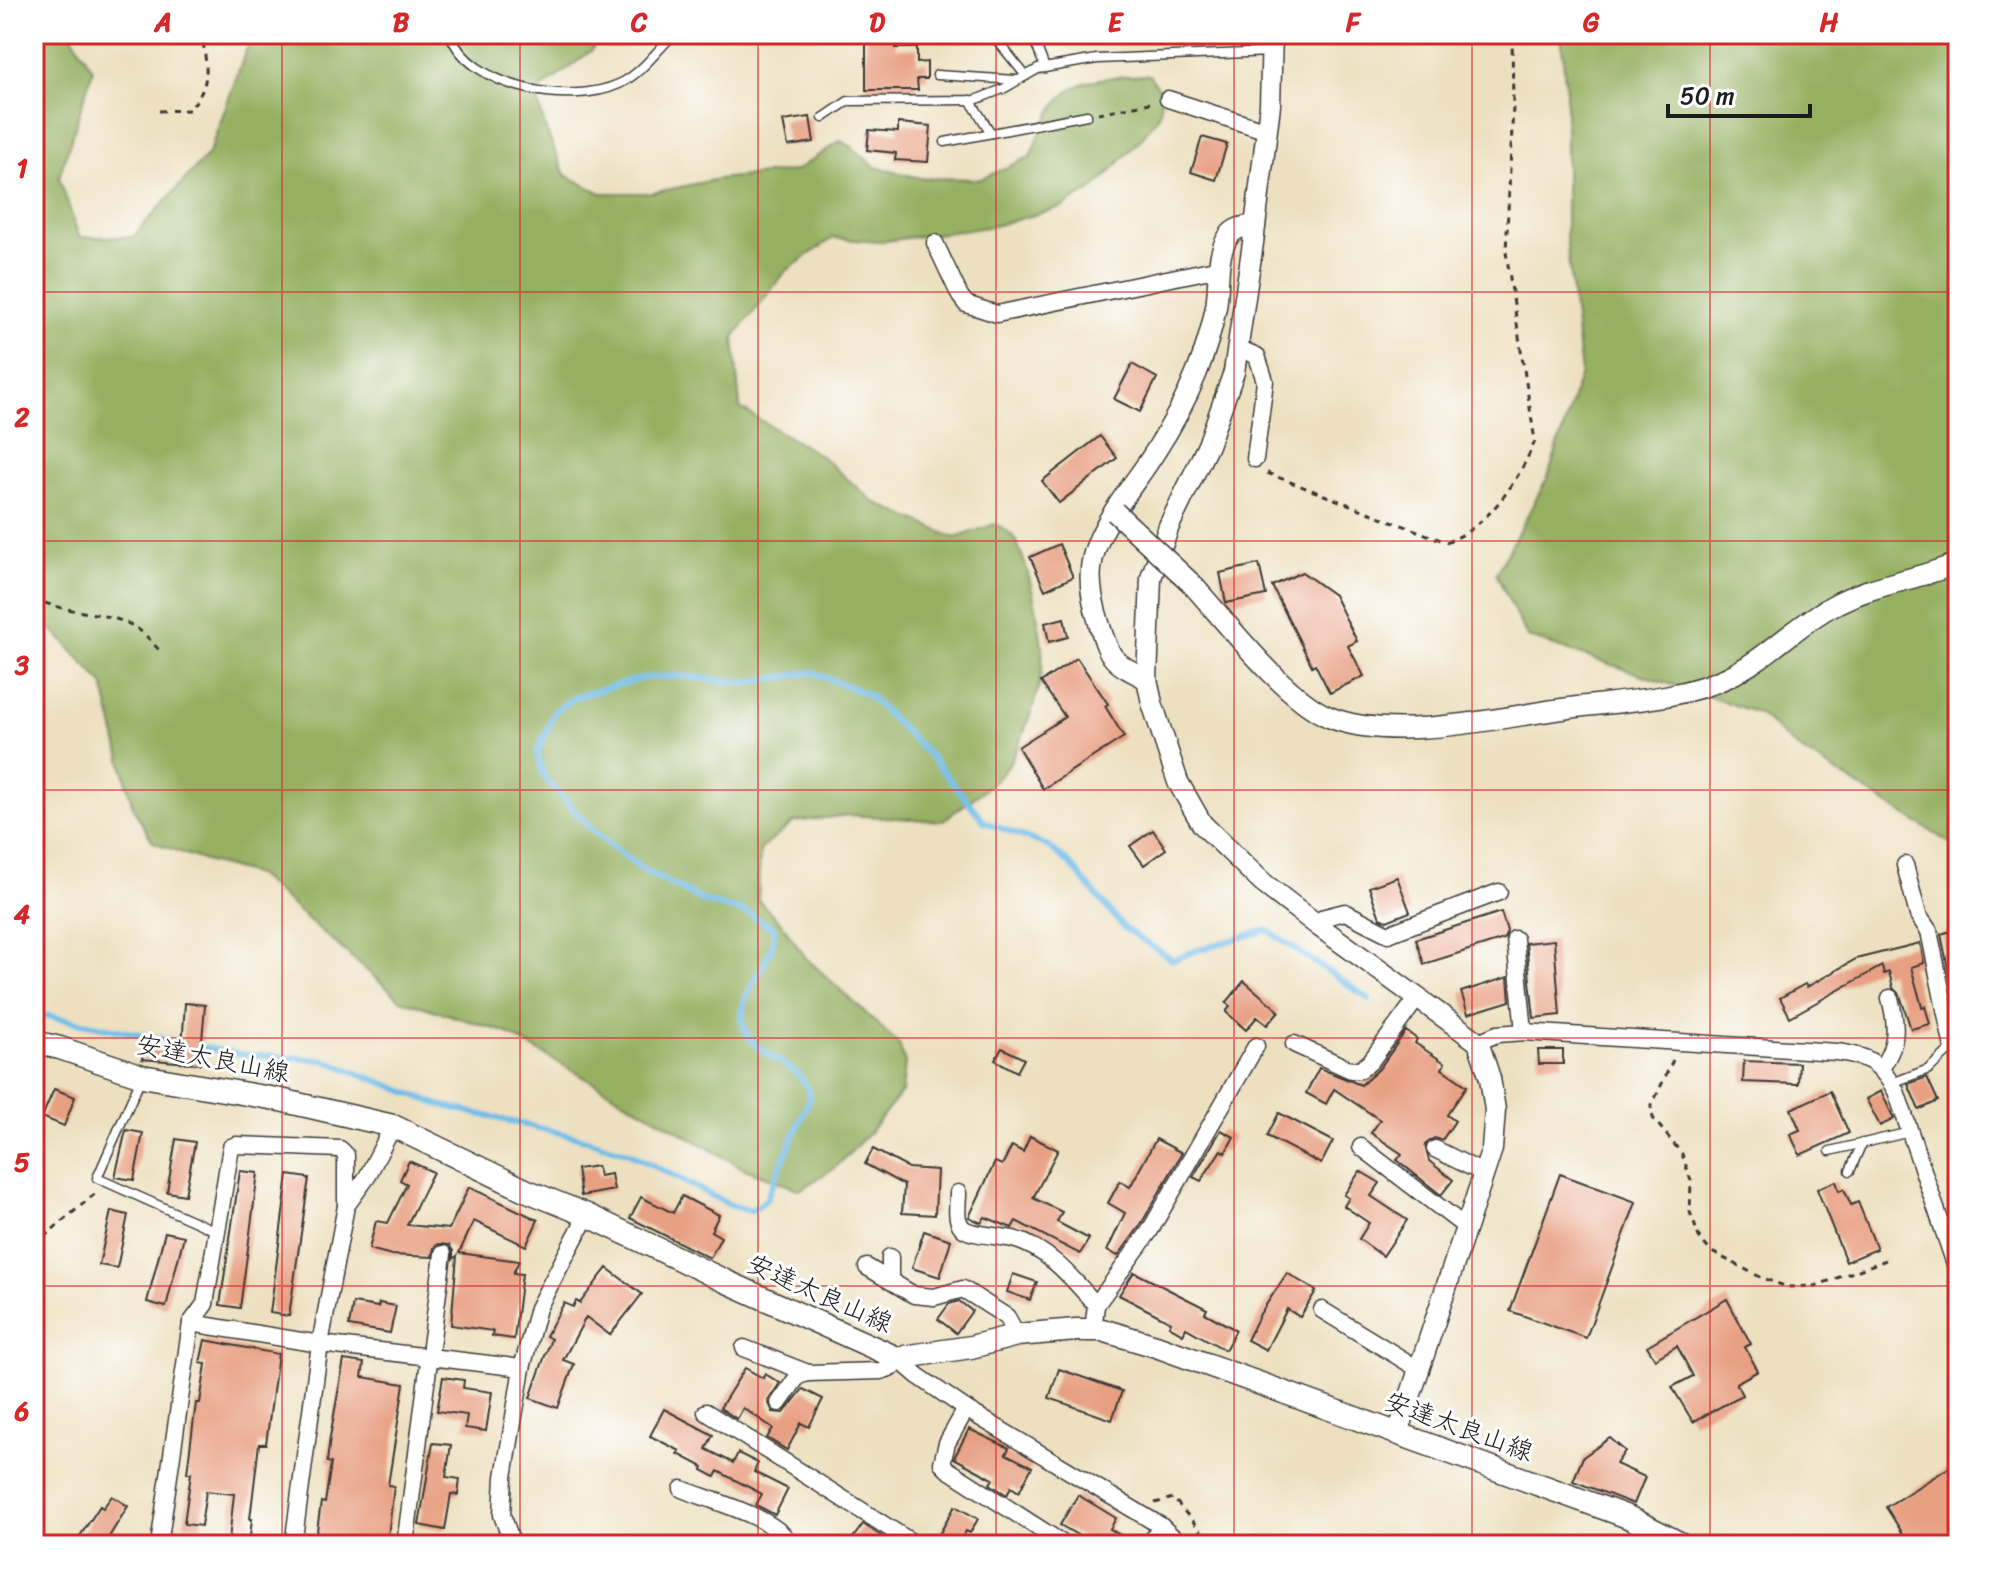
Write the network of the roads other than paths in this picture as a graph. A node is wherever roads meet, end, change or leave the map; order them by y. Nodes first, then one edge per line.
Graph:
1 (450, 34) edge
2 (674, 34) edge
3 (992, 34) edge
4 (1032, 34) edge
5 (1272, 43) edge
6 (1045, 68) junction
7 (937, 75) dead end
8 (1022, 78) junction
9 (1168, 99) road end
10 (970, 100) junction
11 (1087, 115) road end
12 (823, 118) dead end
13 (1267, 131) junction
14 (991, 133) junction
15 (945, 142) dead end
16 (1255, 225) junction
17 (935, 243) dead end
18 (1220, 268) junction
19 (1238, 348) junction
20 (1255, 459) road end
21 (1115, 512) junction
22 (1958, 563) edge
23 (1147, 679) junction
24 (1905, 865) dead end
25 (1499, 892) dead end
26 (1315, 924) junction
27 (1515, 939) dead end
28 (1950, 994) edge
29 (1418, 997) junction
30 (1890, 998) dead end
31 (1524, 1032) junction
32 (34, 1042) edge
33 (1478, 1042) junction
34 (1294, 1044) dead end
35 (1955, 1045) edge
36 (1256, 1046) dead end
37 (1881, 1068) junction
38 (142, 1076) junction
39 (1892, 1083) junction
40 (393, 1126) junction
41 (1911, 1132) junction
42 (1862, 1143) junction
43 (1361, 1147) dead end
44 (1435, 1149) dead end
45 (1830, 1151) dead end
46 (1850, 1171) dead end
47 (1485, 1174) junction
48 (958, 1193) dead end
49 (346, 1206) junction
50 (587, 1215) junction
51 (1467, 1228) junction
52 (216, 1231) junction
53 (443, 1254) dead end
54 (890, 1257) dead end
55 (867, 1267) dead end
56 (1958, 1273) edge
57 (890, 1279) junction
58 (1096, 1305) junction
59 (1322, 1310) dead end
60 (191, 1323) junction
61 (1093, 1330) junction
62 (1017, 1335) junction
63 (320, 1344) junction
64 (744, 1348) dead end
65 (430, 1357) junction
66 (897, 1358) junction
67 (522, 1368) junction
68 (1420, 1370) junction
69 (808, 1373) junction
70 (779, 1403) dead end
71 (966, 1409) junction
72 (706, 1412) dead end
73 (1398, 1433) junction
74 (682, 1489) dead end
75 (1161, 1526) junction
76 (159, 1545) edge
77 (293, 1545) edge
78 (405, 1545) edge
79 (513, 1545) edge
80 (791, 1545) edge
81 (916, 1545) edge
82 (1065, 1545) edge
83 (1149, 1545) edge
84 (1181, 1545) edge
85 (1683, 1545) edge

1 - 2 lane
3 - 8 lane
4 - 6 lane
5 - 6 lane
5 - 13 street
6 - 8 lane
7 - 8 lane
8 - 10 lane
9 - 13 street
10 - 12 lane
10 - 14 lane
11 - 14 lane
13 - 16 street
14 - 15 lane
16 - 18 street
16 - 19 street
17 - 18 street
18 - 21 street
19 - 20 street
19 - 23 street
21 - 22 street, bridge
21 - 23 street
23 - 26 street
24 - 28 street
25 - 26 street
26 - 29 street
27 - 31 street
28 - 35 street
29 - 33 street
29 - 34 street
30 - 37 street
31 - 33 street
31 - 37 street
32 - 38 main road, 安達太良山線
33 - 47 street
35 - 39 lane
36 - 58 street
37 - 39 street
38 - 40 main road, 安達太良山線
38 - 52 lane
39 - 41 street
40 - 49 street
40 - 50 main road, 安達太良山線
41 - 42 lane
41 - 56 street
42 - 45 lane
42 - 46 lane
43 - 51 street
44 - 47 street
47 - 51 street
48 - 58 street
49 - 52 street
49 - 63 street
50 - 66 main road, 安達太良山線
50 - 67 street
51 - 68 street
52 - 60 street
53 - 65 street
54 - 57 street
55 - 57 street
57 - 62 street
58 - 61 street
59 - 68 street
60 - 63 street
60 - 76 street
61 - 62 main road, 安達太良山線
61 - 73 main road, 安達太良山線
62 - 66 main road, 安達太良山線
63 - 65 street
63 - 77 street
64 - 69 street
65 - 67 street
65 - 78 street
66 - 69 street
66 - 71 street
67 - 79 street
68 - 73 street
69 - 70 street
71 - 75 street
71 - 82 street
72 - 81 street
73 - 85 main road, 安達太良山線
74 - 80 street
75 - 83 street
75 - 84 street

